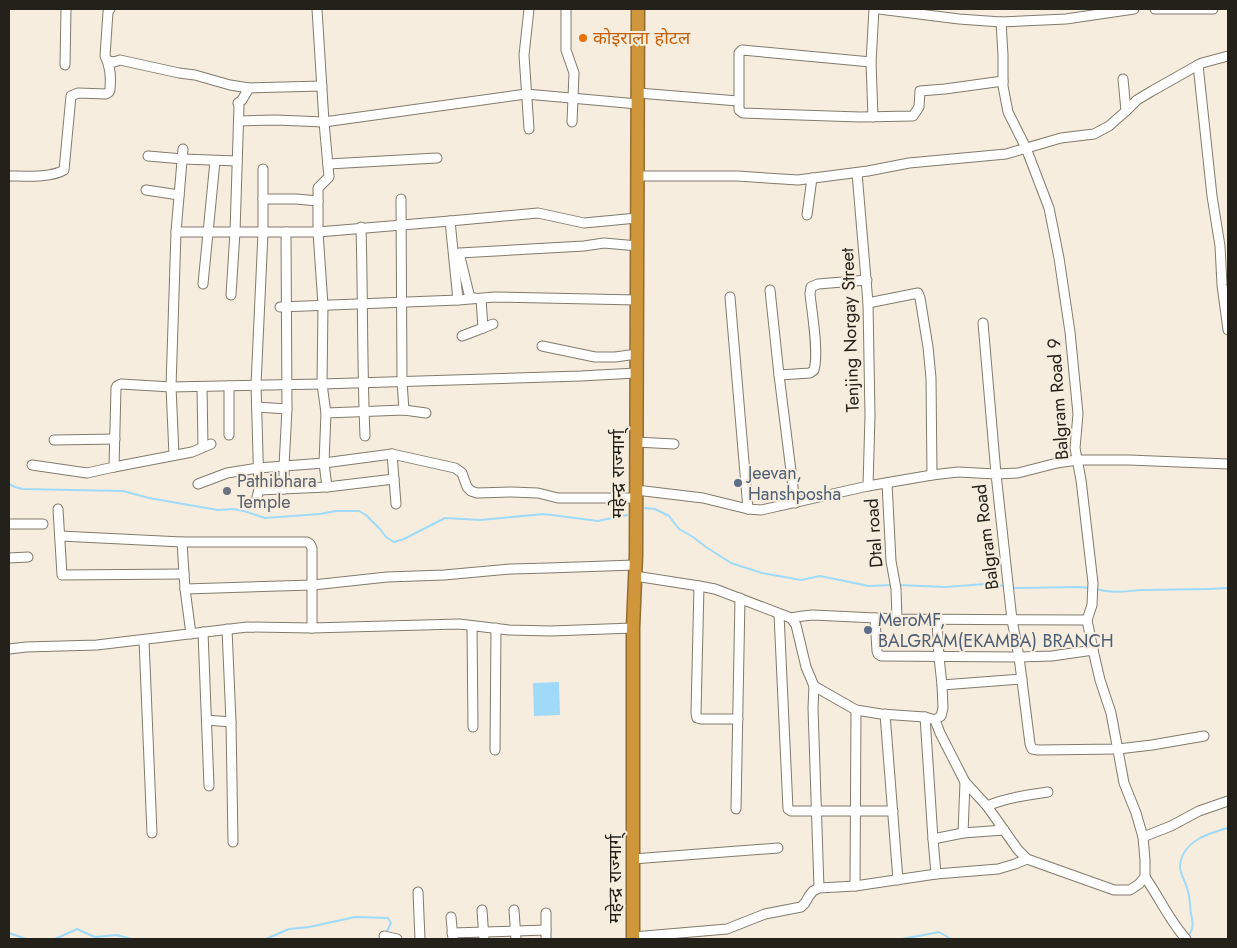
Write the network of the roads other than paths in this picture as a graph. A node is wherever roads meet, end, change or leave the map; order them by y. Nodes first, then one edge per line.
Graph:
1 (66, 9) edge
2 (110, 9) edge
3 (317, 9) edge
4 (529, 9) edge
5 (566, 9) edge
6 (638, 9) edge
7 (874, 9) edge
8 (879, 9) edge
9 (1134, 9) edge
10 (1155, 9) edge
11 (1213, 9) edge
12 (1001, 22) junction
13 (1228, 56) edge
14 (108, 61) junction
15 (870, 62) junction
16 (64, 65) dead end
17 (1198, 65) junction
18 (1123, 79) dead end
19 (1003, 81) junction
20 (322, 86) junction
21 (249, 88) junction
22 (526, 94) junction
23 (638, 98) junction
24 (574, 99) junction
25 (738, 101) junction
26 (1126, 111) junction
27 (872, 116) junction
28 (239, 121) junction
29 (324, 122) junction
30 (572, 122) dead end
31 (529, 129) dead end
32 (1026, 148) junction
33 (183, 149) dead end
34 (148, 156) dead end
35 (437, 158) dead end
36 (182, 159) junction
37 (215, 161) junction
38 (237, 162) junction
39 (328, 164) junction
40 (263, 169) dead end
41 (856, 173) junction
42 (9, 176) edge
43 (637, 176) junction
44 (812, 178) junction
45 (146, 190) dead end
46 (179, 195) junction
47 (263, 199) junction
48 (401, 199) dead end
49 (318, 201) junction
50 (807, 215) dead end
51 (637, 218) junction
52 (450, 221) junction
53 (401, 225) junction
54 (360, 228) junction
55 (176, 232) junction
56 (209, 232) junction
57 (235, 232) junction
58 (286, 232) junction
59 (318, 232) junction
60 (263, 233) junction
61 (638, 246) junction
62 (867, 280) junction
63 (203, 284) dead end
64 (770, 290) dead end
65 (231, 295) dead end
66 (495, 297) junction
67 (730, 297) dead end
68 (481, 299) junction
69 (458, 300) junction
70 (637, 300) junction
71 (401, 302) junction
72 (868, 303) junction
73 (363, 304) junction
74 (324, 306) junction
75 (283, 307) junction
76 (983, 323) dead end
77 (493, 324) dead end
78 (483, 328) junction
79 (1228, 330) edge
80 (462, 336) dead end
81 (542, 346) dead end
82 (637, 354) junction
83 (636, 373) junction
84 (779, 375) junction
85 (402, 382) junction
86 (363, 383) junction
87 (286, 384) junction
88 (322, 384) junction
89 (256, 385) junction
90 (229, 386) junction
91 (171, 387) junction
92 (202, 387) junction
93 (257, 408) junction
94 (287, 409) junction
95 (404, 410) junction
96 (364, 412) junction
97 (326, 413) junction
98 (426, 413) dead end
99 (229, 436) dead end
100 (365, 436) dead end
101 (114, 439) junction
102 (54, 440) dead end
103 (636, 442) junction
104 (674, 444) dead end
105 (392, 454) junction
106 (174, 455) junction
107 (1077, 460) junction
108 (324, 463) junction
109 (1228, 464) edge
110 (32, 465) dead end
111 (284, 466) junction
112 (114, 467) junction
113 (258, 468) junction
114 (996, 474) junction
115 (932, 475) junction
116 (394, 479) junction
117 (887, 483) junction
118 (198, 484) dead end
119 (868, 486) junction
120 (327, 487) junction
121 (284, 489) junction
122 (636, 494) junction
123 (795, 503) junction
124 (396, 504) dead end
125 (58, 509) dead end
126 (748, 509) junction
127 (9, 524) edge
128 (43, 524) dead end
129 (60, 536) junction
130 (182, 542) junction
131 (28, 557) dead end
132 (9, 558) edge
133 (635, 570) junction
134 (184, 574) junction
135 (313, 585) junction
136 (699, 586) junction
137 (185, 589) junction
138 (740, 598) junction
139 (779, 614) junction
140 (791, 618) junction
141 (876, 618) junction
142 (897, 619) junction
143 (937, 620) junction
144 (1012, 620) junction
145 (1087, 620) junction
146 (472, 626) junction
147 (312, 628) junction
148 (496, 628) junction
149 (633, 628) junction
150 (227, 629) junction
151 (202, 632) junction
152 (191, 634) junction
153 (144, 640) junction
154 (9, 649) edge
155 (1093, 650) junction
156 (939, 657) junction
157 (1020, 657) junction
158 (1022, 679) junction
159 (942, 685) junction
160 (814, 686) junction
161 (856, 710) junction
162 (885, 714) junction
163 (925, 717) junction
164 (738, 719) junction
165 (207, 720) junction
166 (935, 720) junction
167 (231, 722) junction
168 (472, 727) dead end
169 (1204, 736) dead end
170 (1118, 748) junction
171 (495, 750) dead end
172 (965, 782) junction
173 (209, 786) dead end
174 (1048, 792) dead end
175 (1228, 801) edge
176 (987, 806) junction
177 (736, 809) dead end
178 (816, 810) junction
179 (856, 810) junction
180 (893, 811) junction
181 (1004, 830) junction
182 (152, 833) dead end
183 (963, 833) junction
184 (1143, 837) junction
185 (933, 839) junction
186 (233, 842) dead end
187 (778, 848) dead end
188 (1027, 859) junction
189 (633, 860) junction
190 (936, 874) junction
191 (1145, 877) junction
192 (898, 880) junction
193 (855, 886) junction
194 (819, 888) junction
195 (418, 892) dead end
196 (482, 910) dead end
197 (514, 910) dead end
198 (546, 913) dead end
199 (451, 917) dead end
200 (483, 935) edge
201 (516, 935) edge
202 (546, 935) edge
203 (384, 936) dead end
204 (452, 936) edge
205 (633, 938) edge
206 (397, 939) edge
207 (420, 939) edge
208 (1186, 939) edge

1 - 16 street
2 - 14 street
3 - 20 street
4 - 22 street
5 - 24 street
6 - 23 highway, महेन्द्र राज्मार्ग्
7 - 15 street
8 - 12 street
9 - 12 street
10 - 11 street
12 - 19 street, Balgram Road 9
13 - 17 street
14 - 21 street
14 - 42 street
15 - 25 street
15 - 27 street
17 - 26 street
17 - 79 street
18 - 26 street
19 - 27 street
19 - 32 street, Balgram Road 9
20 - 21 street
20 - 29 street
21 - 28 street
22 - 24 street
22 - 29 street
22 - 31 street
23 - 24 street
23 - 25 street
23 - 43 highway, महेन्द्र राज्मार्ग्
24 - 30 street
25 - 27 street
26 - 32 street
28 - 29 street
28 - 38 street
29 - 39 street
32 - 41 street
32 - 107 street, Balgram Road 9
33 - 36 street
34 - 36 street
35 - 39 street
36 - 37 street
36 - 46 street
37 - 38 street
37 - 56 street
38 - 57 street
39 - 49 street
40 - 47 street
41 - 44 street
41 - 62 street, Tenjing Norgay Street
43 - 44 street
43 - 51 highway, महेन्द्र राज्मार्ग्
44 - 50 street
45 - 46 street
46 - 55 street
47 - 49 street
47 - 60 street
48 - 53 street
49 - 59 street
51 - 52 street
51 - 61 highway, महेन्द्र राज्मार्ग्
52 - 53 street
52 - 69 street
53 - 54 street
53 - 71 street
54 - 59 street
54 - 73 street
55 - 56 street
55 - 91 street
56 - 57 street
56 - 63 street
57 - 60 street
57 - 65 street
58 - 59 street
58 - 60 street
58 - 75 street
59 - 74 street
60 - 89 street
61 - 66 street
61 - 70 highway, महेन्द्र राज्मार्ग्
62 - 72 street, Tenjing Norgay Street
62 - 84 street
64 - 84 street
66 - 68 street
66 - 70 street
67 - 126 street
68 - 69 street
68 - 78 street
69 - 71 street
70 - 82 highway, महेन्द्र राज्मार्ग्
71 - 73 street
71 - 85 street
72 - 115 street
72 - 119 street, Tenjing Norgay Street
73 - 74 street
73 - 86 street
74 - 75 street
74 - 88 street
75 - 87 street
76 - 114 street
77 - 78 street
78 - 80 street
81 - 82 street
82 - 83 highway, महेन्द्र राज्मार्ग्
83 - 85 street
83 - 103 highway, महेन्द्र राज्मार्ग्
84 - 123 street
85 - 86 street
85 - 95 street
86 - 88 street
86 - 96 street
87 - 88 street
87 - 89 street
87 - 94 street
88 - 97 street
89 - 90 street
89 - 93 street
90 - 92 street
90 - 99 street
91 - 92 street
91 - 101 street
91 - 106 street
92 - 106 street
93 - 94 street
93 - 113 street
94 - 111 street
95 - 96 street
95 - 98 street
96 - 97 street
96 - 100 street
97 - 108 street
101 - 102 street
101 - 112 street
103 - 104 street
103 - 122 highway, महेन्द्र राज्मार्ग्
105 - 108 street
105 - 116 street
105 - 122 street, Balgram Road
106 - 112 street
107 - 109 street
107 - 114 street
107 - 145 street, Balgram Road 9
108 - 111 street
108 - 120 street
110 - 112 street
111 - 113 street
111 - 121 street
113 - 118 street
113 - 121 street
114 - 115 street, Balgram Road
114 - 144 street, Balgram Road
115 - 117 street, Balgram Road
116 - 120 street
116 - 124 street
117 - 119 street, Balgram Road
117 - 142 street, Dtal road
119 - 123 street, Balgram Road
120 - 121 street
122 - 126 street, Balgram Road
122 - 133 highway, महेन्द्र राज्मार्ग्
123 - 126 street, Balgram Road
125 - 129 street
127 - 128 street
129 - 130 street
129 - 134 street
130 - 134 street
130 - 135 street
131 - 132 street
133 - 135 street
133 - 136 street
133 - 149 highway, महेन्द्र राज्मार्ग्
134 - 137 street
135 - 137 street
135 - 147 street
136 - 138 street
136 - 164 street
137 - 152 street
138 - 139 street
138 - 164 street
139 - 140 street
139 - 178 street
140 - 141 street
140 - 160 street
141 - 142 street
141 - 156 street
142 - 143 street
143 - 144 street
143 - 156 street
144 - 145 street
144 - 157 street, Balgram Road
145 - 155 street, Balgram Road 9
146 - 147 street
146 - 148 street
146 - 168 street
147 - 150 street
148 - 149 street
148 - 171 street
149 - 189 highway, महेन्द्र राज्मार्ग्
150 - 151 street
150 - 167 street
151 - 152 street
151 - 165 street
152 - 153 street
153 - 154 street
153 - 182 street
155 - 157 street
155 - 170 street, Balgram Road 9
156 - 157 street
156 - 159 street
157 - 158 street, Balgram Road
158 - 159 street
158 - 170 street, Balgram Road
159 - 166 street
160 - 161 street
160 - 178 street
161 - 162 street
161 - 179 street
162 - 163 street
162 - 180 street
163 - 166 street
163 - 185 street
164 - 177 street
165 - 167 street
165 - 173 street
166 - 172 street
167 - 186 street
169 - 170 street
170 - 184 street, Balgram Road 9
172 - 176 street
172 - 183 street
174 - 176 street
175 - 184 street
176 - 181 street
178 - 179 street
178 - 194 street
179 - 180 street
179 - 193 street
180 - 192 street
181 - 183 street
181 - 188 street
183 - 185 street
184 - 191 street, Balgram Road 9
185 - 190 street
187 - 189 street
188 - 190 street
188 - 191 street
189 - 205 highway, महेन्द्र राज्मार्ग्
190 - 192 street
191 - 208 street
192 - 193 street
193 - 194 street
194 - 205 street
195 - 207 street
196 - 200 street
197 - 201 street
198 - 202 street
199 - 204 street
200 - 201 street
200 - 204 street
201 - 202 street
203 - 206 street

